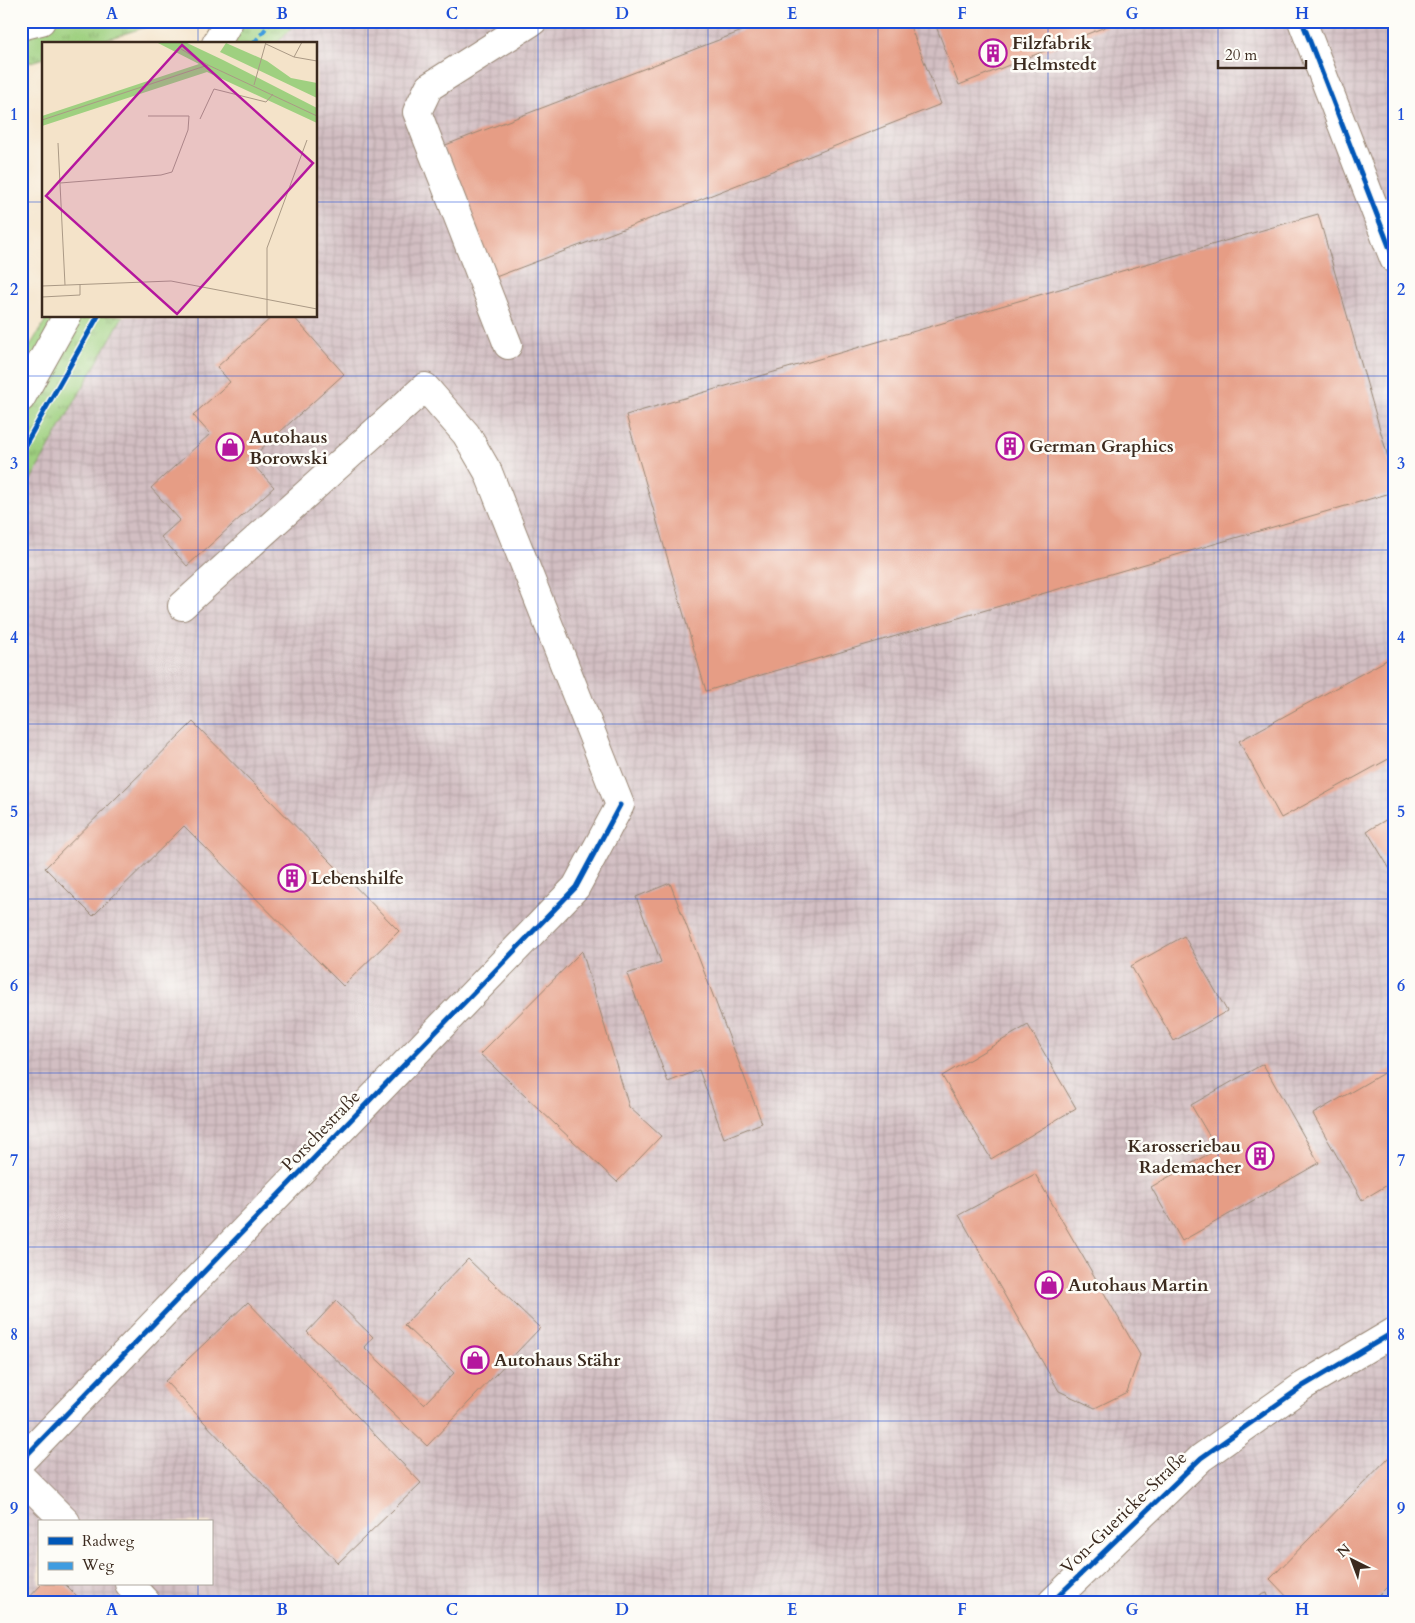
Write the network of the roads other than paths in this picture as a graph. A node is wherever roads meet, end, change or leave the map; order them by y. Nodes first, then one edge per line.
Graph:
1 (41, 21) edge
2 (229, 21) edge
3 (532, 21) edge
4 (1302, 21) edge
5 (21, 26) edge
6 (217, 42) edge
7 (1394, 259) edge
8 (66, 318) edge
9 (508, 345) dead end
10 (21, 398) edge
11 (182, 606) dead end
12 (1394, 1332) edge
13 (21, 1461) edge
14 (21, 1477) edge
15 (64, 1520) edge
16 (131, 1586) edge
17 (146, 1602) edge
18 (1052, 1602) edge

1 - 5 street
2 - 6 street
3 - 9 street
4 - 7 street
8 - 10 street
11 - 13 street, Porschestraße
12 - 18 street, Von-Guericke-Straße
14 - 15 street
16 - 17 street

